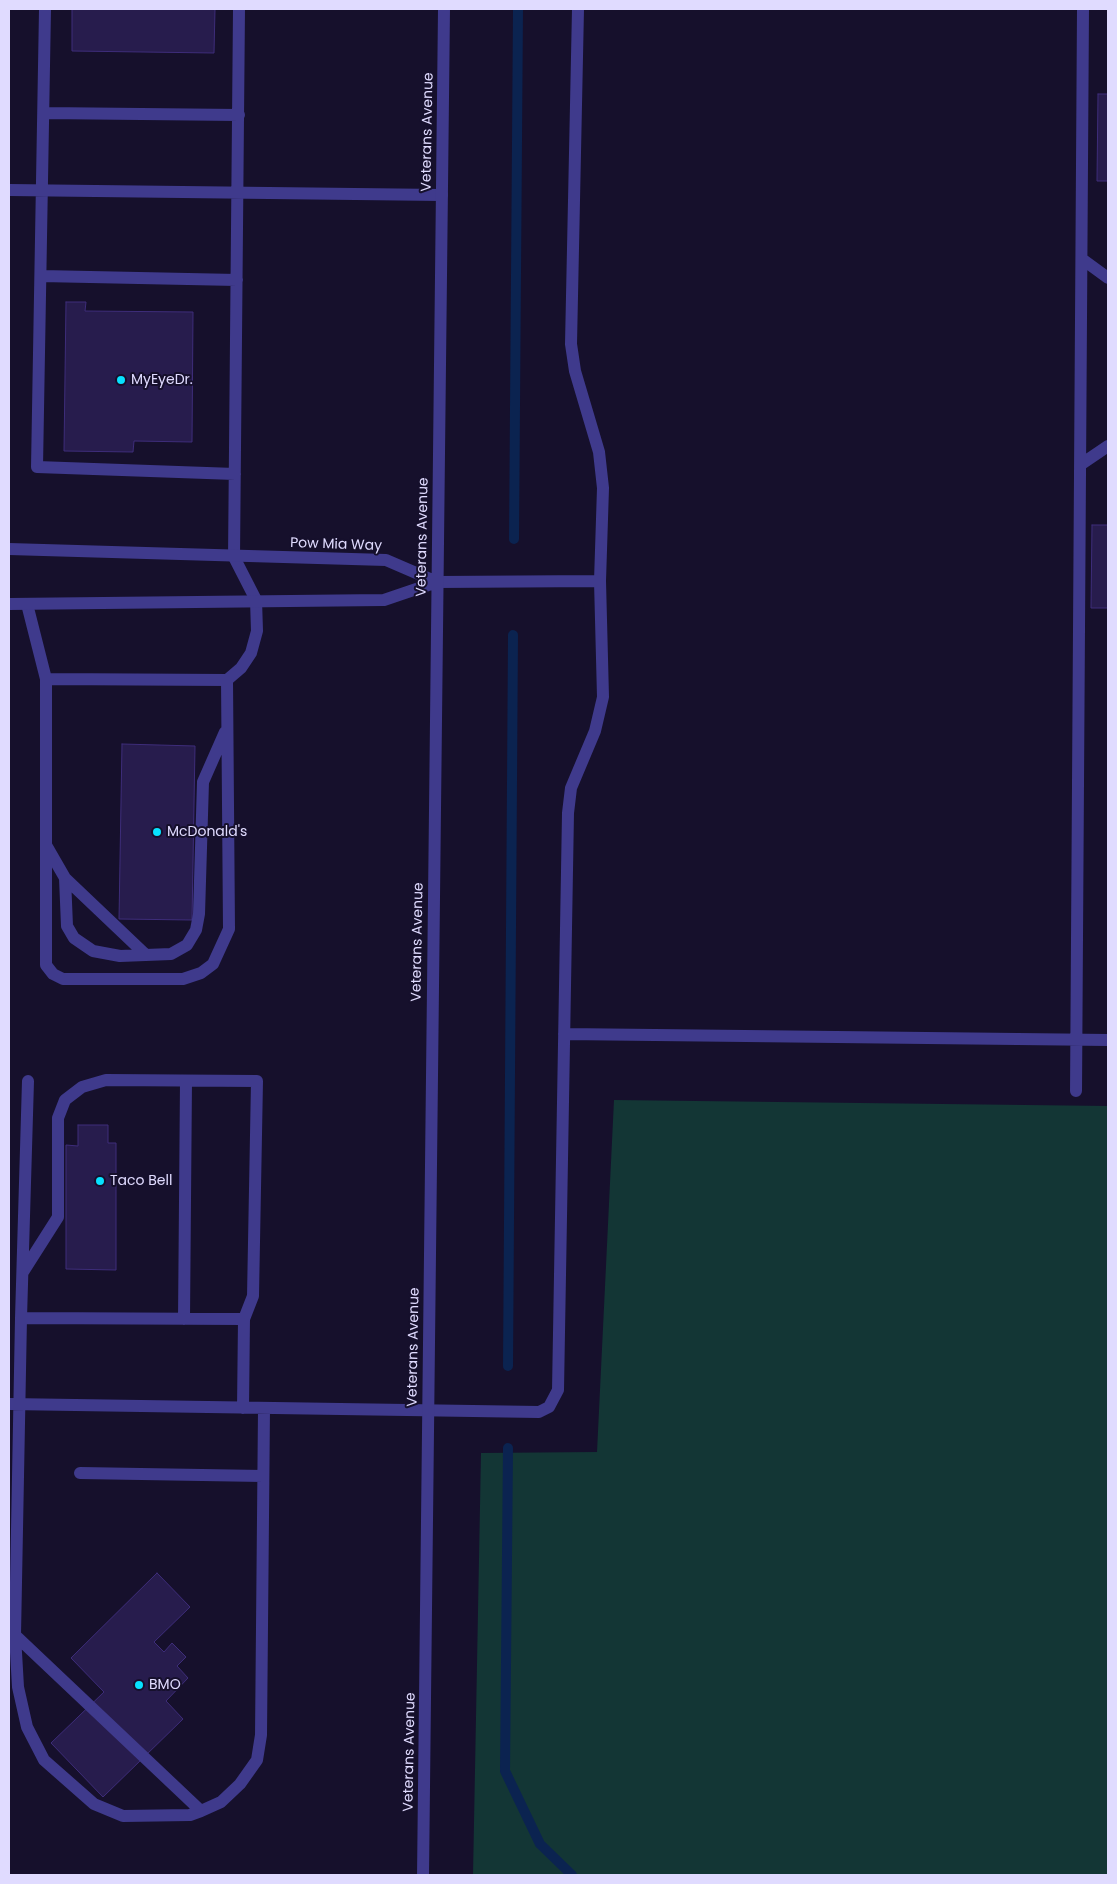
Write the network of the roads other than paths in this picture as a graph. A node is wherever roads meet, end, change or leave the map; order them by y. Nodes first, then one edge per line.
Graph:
1 (45, 9) edge
2 (239, 9) edge
3 (444, 9) edge
4 (578, 9) edge
5 (1083, 9) edge
6 (44, 113) junction
7 (238, 116) junction
8 (9, 190) edge
9 (42, 190) junction
10 (238, 193) junction
11 (442, 195) junction
12 (1082, 258) junction
13 (41, 276) junction
14 (1108, 278) edge
15 (237, 280) junction
16 (1108, 446) edge
17 (1080, 465) junction
18 (235, 474) junction
19 (9, 549) edge
20 (234, 557) junction
21 (600, 581) junction
22 (437, 582) junction
23 (256, 600) junction
24 (9, 604) edge
25 (27, 604) junction
26 (46, 678) junction
27 (227, 680) junction
28 (227, 727) junction
29 (46, 845) junction
30 (65, 878) junction
31 (146, 955) junction
32 (564, 1034) junction
33 (1077, 1040) junction
34 (1108, 1040) edge
35 (28, 1080) dead end
36 (186, 1081) junction
37 (1076, 1091) dead end
38 (23, 1272) junction
39 (21, 1318) junction
40 (184, 1319) junction
41 (244, 1320) junction
42 (14, 1404) edge
43 (243, 1408) junction
44 (264, 1409) junction
45 (428, 1411) junction
46 (80, 1473) dead end
47 (264, 1476) junction
48 (15, 1635) junction
49 (201, 1811) junction
50 (423, 1875) edge

1 - 6 street
2 - 7 street
3 - 11 street, Veterans Avenue
4 - 21 street
5 - 12 street
6 - 7 street
6 - 9 street
7 - 10 street
8 - 9 street
9 - 10 street
9 - 13 street
10 - 11 street
10 - 15 street
11 - 22 street, Veterans Avenue
12 - 14 street
12 - 17 street
13 - 15 street
13 - 18 street
15 - 18 street
16 - 17 street
17 - 33 street
18 - 20 street
19 - 20 street, Pow Mia Way
20 - 22 street, Pow Mia Way
20 - 23 street
21 - 22 street
21 - 32 street
22 - 23 street
22 - 45 street, Veterans Avenue
23 - 25 street
23 - 27 street
24 - 25 street
25 - 26 street
26 - 27 street
26 - 29 street
27 - 28 street
28 - 29 street
28 - 31 street
29 - 30 street
30 - 31 street
30 - 31 street
32 - 33 street
32 - 45 street
33 - 34 street
33 - 37 street
35 - 38 street
36 - 38 street
36 - 40 street
36 - 41 street
38 - 39 street
39 - 40 street
39 - 42 street
40 - 41 street
41 - 43 street
42 - 43 street
42 - 48 street
43 - 44 street
44 - 45 street
44 - 47 street
45 - 50 street, Veterans Avenue
46 - 47 street
47 - 49 street
48 - 49 street
48 - 49 street

